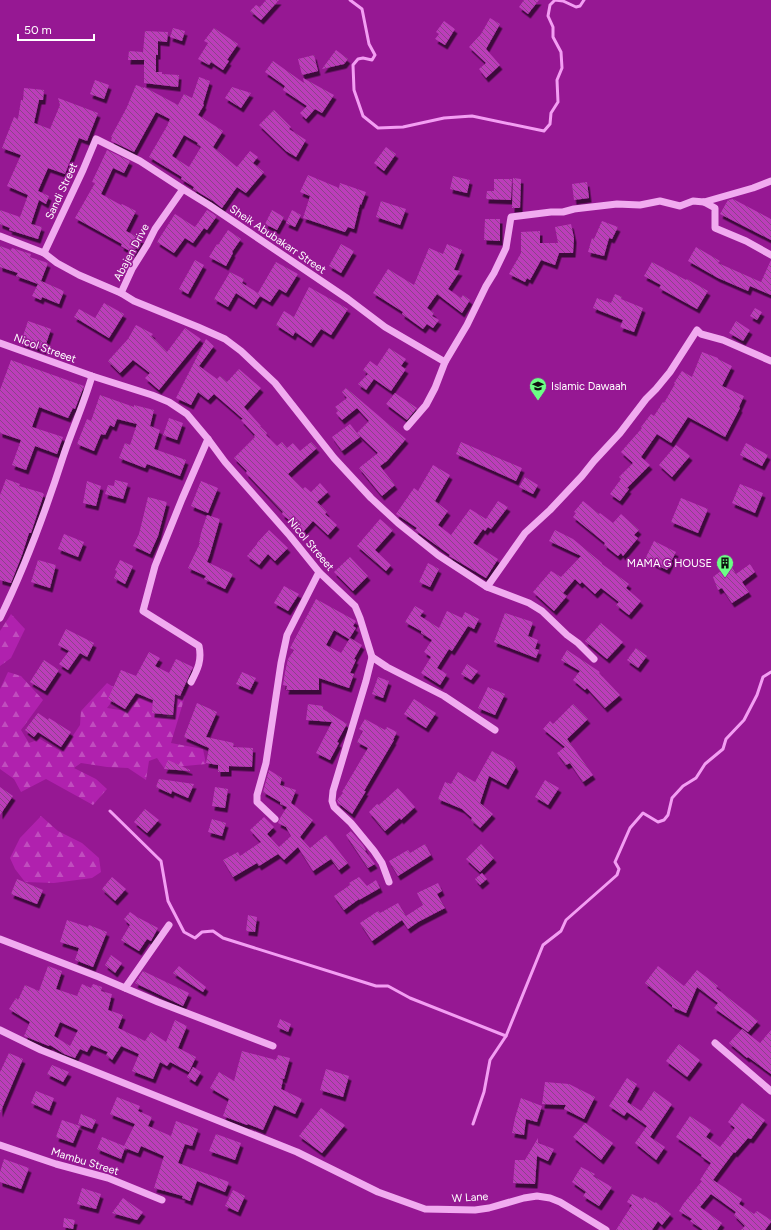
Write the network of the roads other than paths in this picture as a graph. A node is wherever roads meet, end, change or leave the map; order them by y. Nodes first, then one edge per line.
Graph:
1 (96, 139) joint
2 (771, 181) edge
3 (183, 189) junction
4 (704, 202) junction
5 (0, 236) edge
6 (44, 253) junction
7 (771, 255) edge
8 (121, 293) junction
9 (0, 345) edge
10 (771, 360) edge
11 (445, 362) junction
12 (92, 376) junction
13 (407, 427) dead end
14 (208, 439) junction
15 (319, 572) junction
16 (487, 587) junction
17 (0, 618) edge
18 (372, 657) junction
19 (594, 659) dead end
20 (192, 682) dead end
21 (495, 730) dead end
22 (275, 819) dead end
23 (389, 882) dead end
24 (169, 924) dead end
25 (0, 939) edge
26 (125, 988) junction
27 (0, 1030) edge
28 (715, 1043) dead end
29 (272, 1046) dead end
30 (771, 1091) edge
31 (0, 1145) edge
32 (162, 1200) dead end
33 (606, 1230) edge

1 - 3 street, Sheik Abubakarr Street
1 - 6 street, Sandi Street
2 - 4 street
3 - 8 street, Abajen Drive
3 - 11 street, Sheik Abubakarr Street
4 - 7 street
4 - 11 street
5 - 6 street, Abajen Drive
6 - 8 street, Abajen Drive
8 - 16 street
9 - 12 street, Nicol Streeet
10 - 16 street
11 - 13 street
12 - 14 street, Nicol Streeet
12 - 17 street
14 - 15 street, Nicol Streeet
14 - 20 street
15 - 18 street, Nicol Streeet
15 - 22 street
16 - 19 street
18 - 21 street
18 - 23 street
24 - 26 street
25 - 26 street
26 - 29 street
27 - 33 street, W Lane
28 - 30 street
31 - 32 street, Mambu Street

